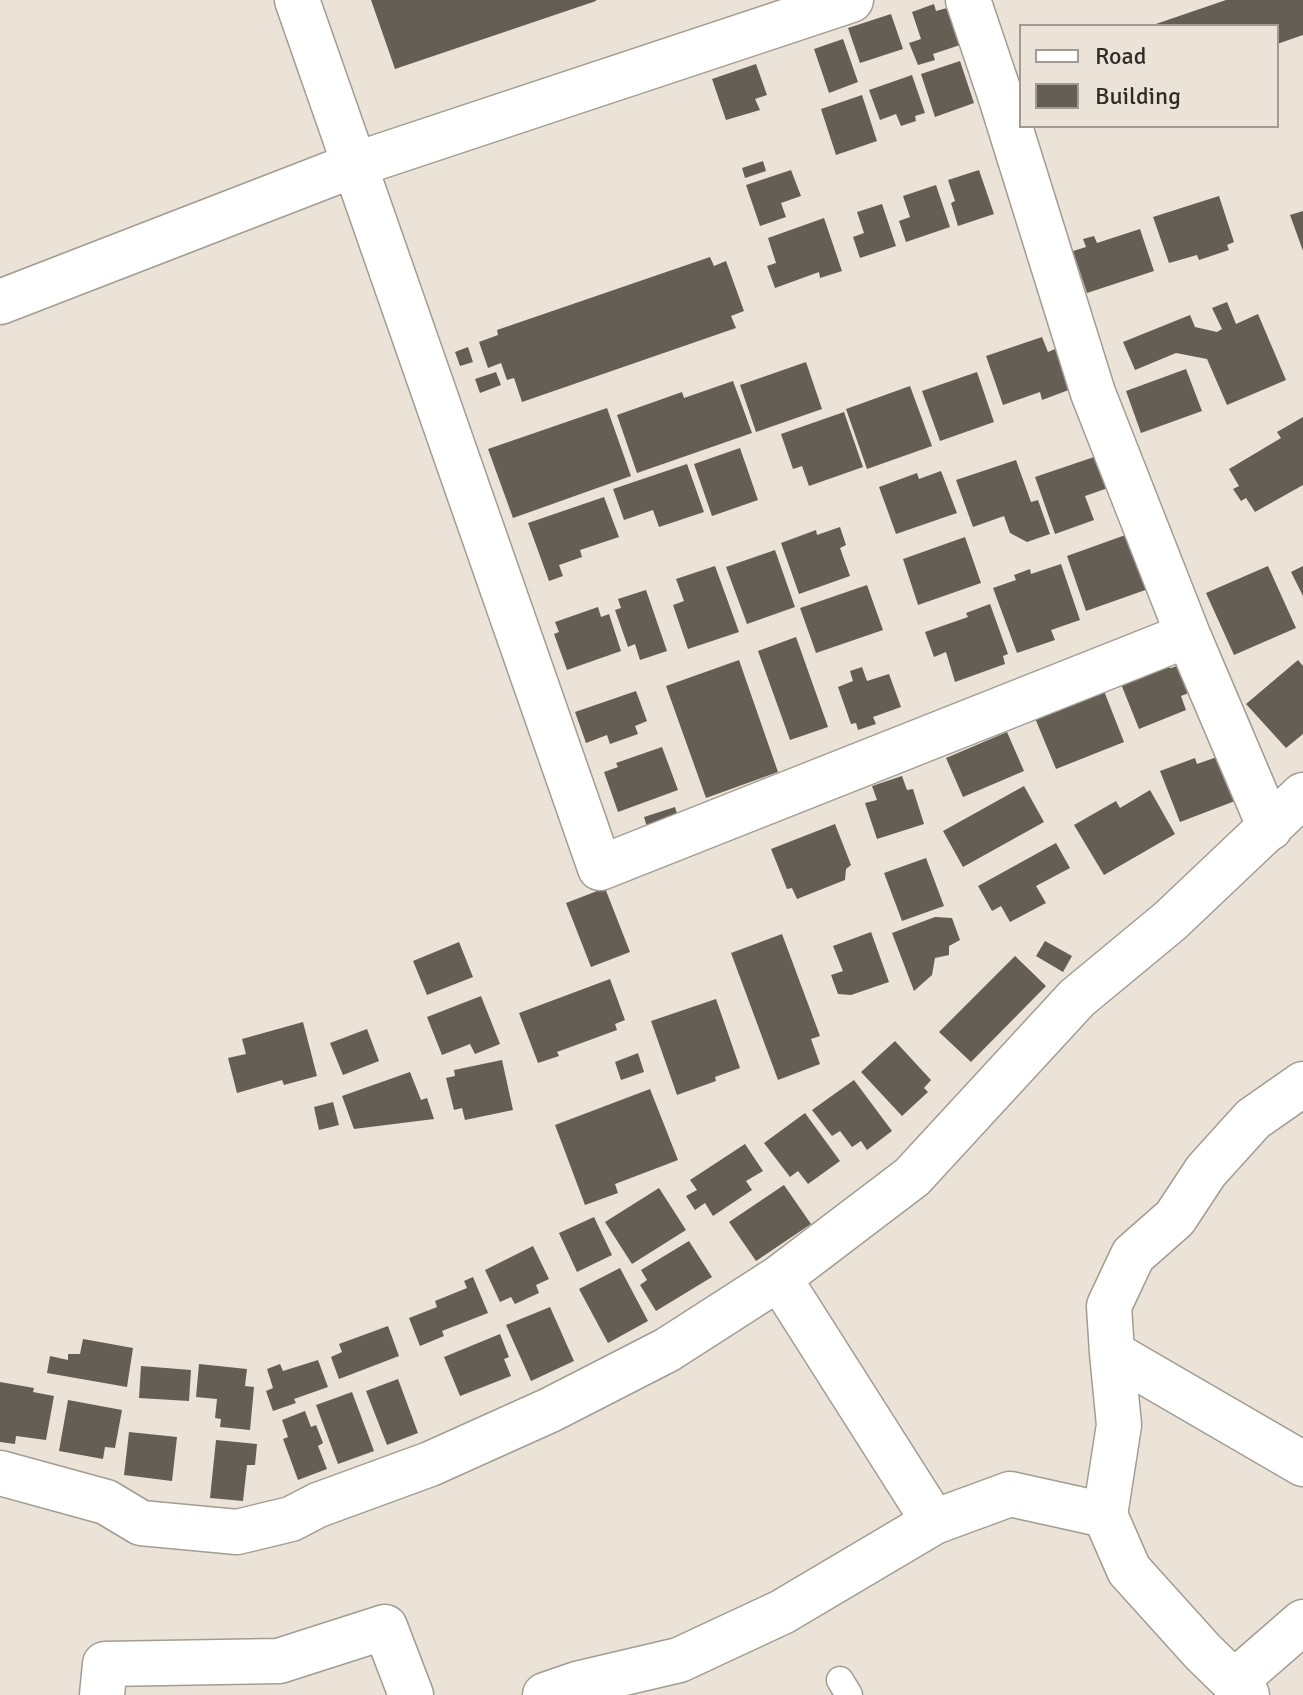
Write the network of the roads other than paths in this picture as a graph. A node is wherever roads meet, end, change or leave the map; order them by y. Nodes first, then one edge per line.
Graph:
1 (297, 0) edge
2 (851, 0) edge
3 (968, 0) edge
4 (354, 165) junction
5 (0, 302) edge
6 (1188, 635) junction
7 (1303, 795) edge
8 (1270, 828) junction
9 (1303, 1084) edge
10 (779, 1278) junction
11 (1112, 1353) junction
12 (1303, 1464) edge
13 (0, 1473) edge
14 (1105, 1515) junction
15 (934, 1522) junction
16 (1303, 1622) edge
17 (1241, 1688) edge
18 (102, 1695) edge
19 (411, 1695) edge
20 (545, 1695) edge

1 - 4 street
2 - 4 street
3 - 6 street
4 - 5 street
4 - 6 street
6 - 8 street
7 - 8 street
8 - 10 street
9 - 11 street
10 - 13 street
10 - 15 street
11 - 12 street
11 - 14 street
14 - 15 street
14 - 17 street
15 - 20 street
16 - 17 street
18 - 19 street

